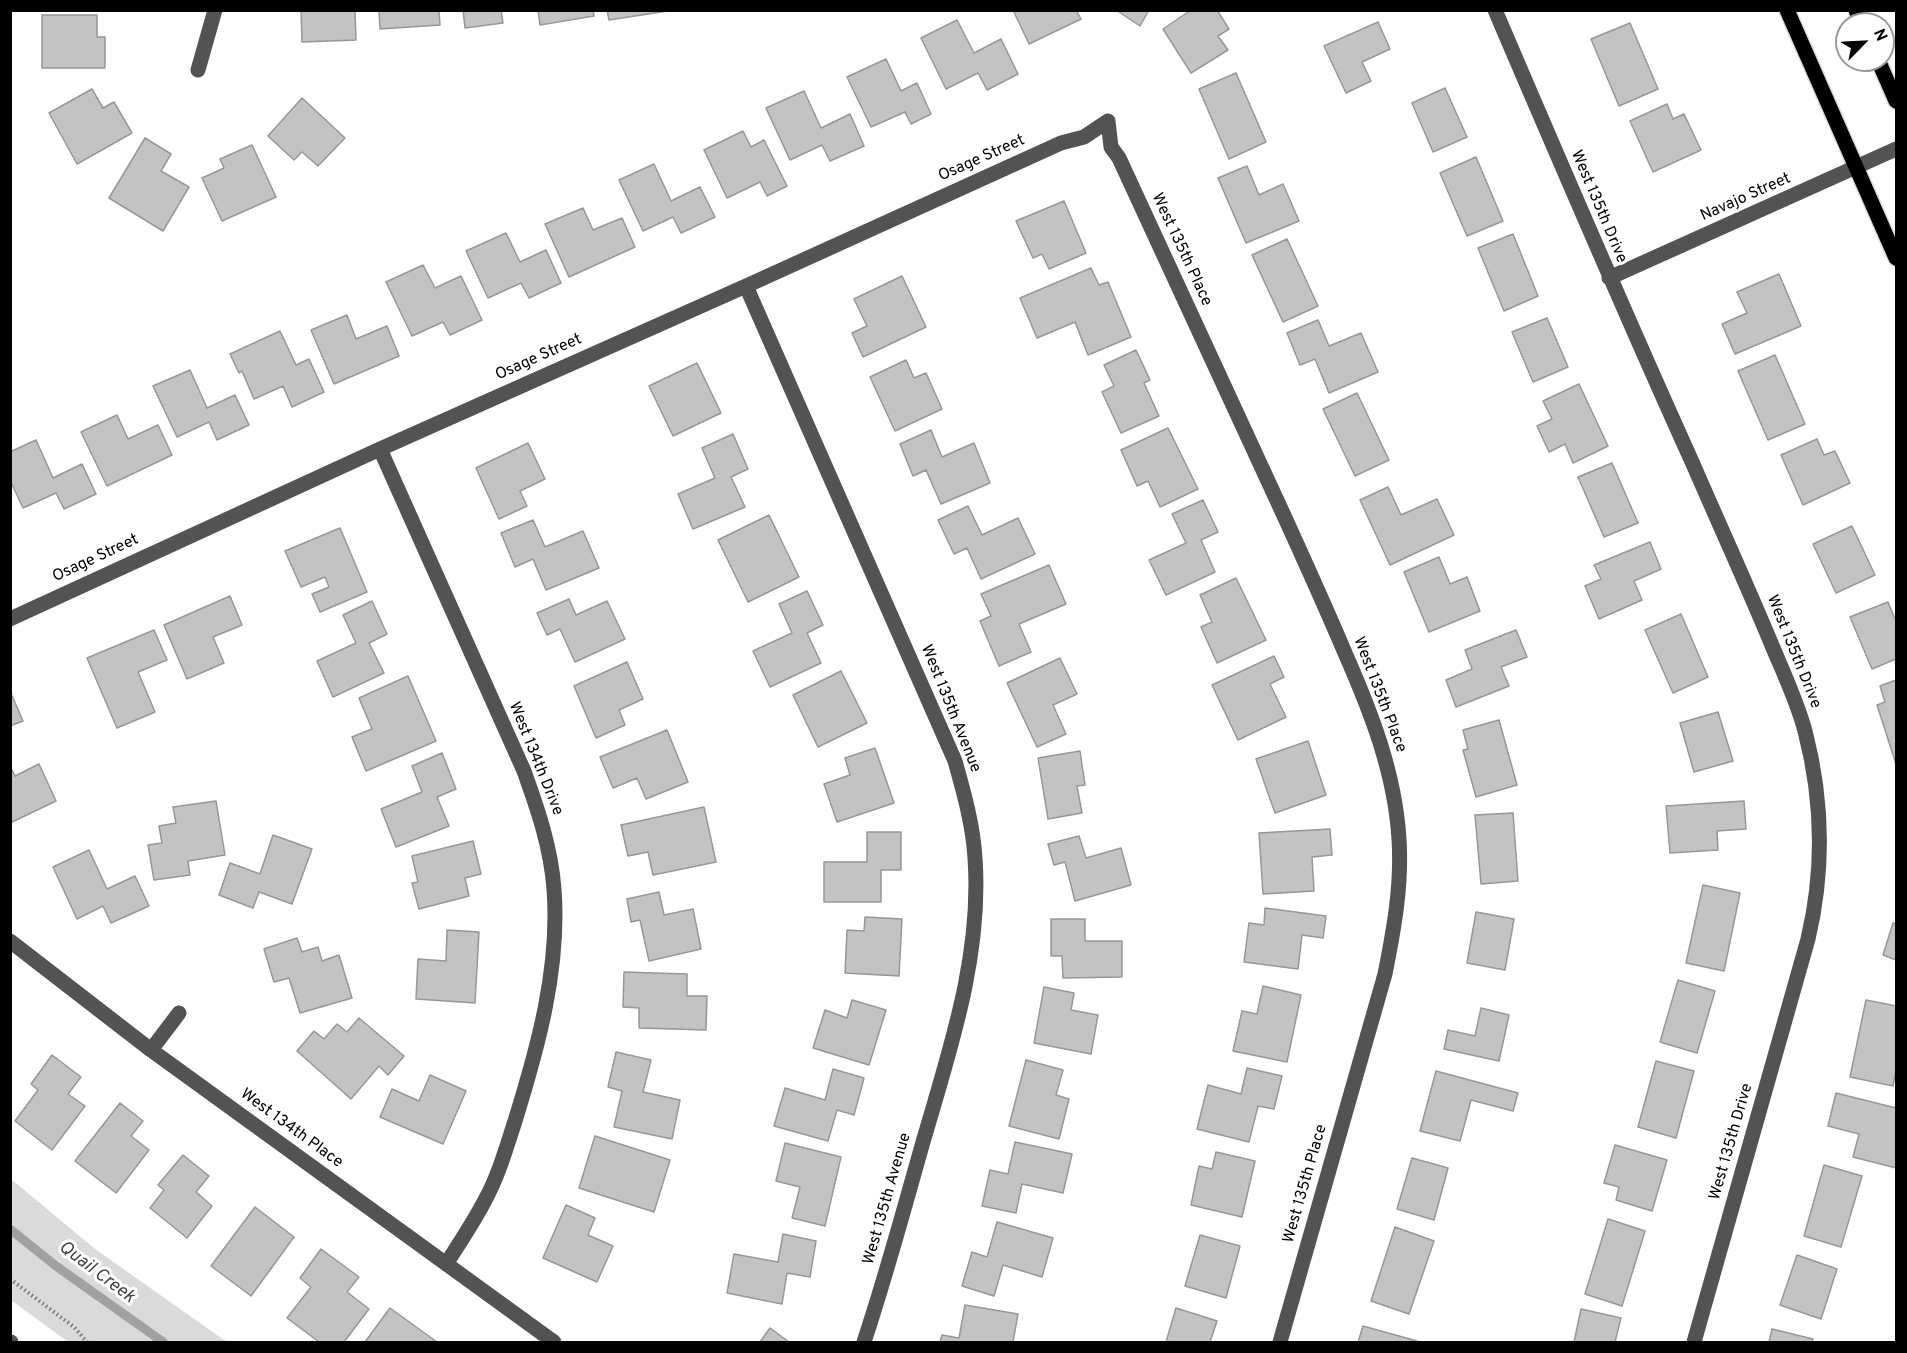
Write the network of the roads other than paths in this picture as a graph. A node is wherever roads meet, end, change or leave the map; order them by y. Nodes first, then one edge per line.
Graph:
1 (215, 10) edge
2 (1495, 10) edge
3 (1787, 10) edge
4 (198, 69) dead end
5 (1883, 72) edge
6 (1896, 101) edge
7 (1084, 137) joint
8 (1896, 149) edge
9 (1857, 168) junction
10 (1896, 258) edge
11 (1609, 278) junction
12 (746, 286) junction
13 (380, 449) junction
14 (10, 619) edge
15 (10, 941) edge
16 (179, 1013) dead end
17 (151, 1050) junction
18 (446, 1264) junction
19 (554, 1342) edge
20 (864, 1342) edge
21 (1280, 1342) edge
22 (1694, 1342) edge

1 - 4 street
2 - 11 street, West 135th Drive
3 - 9 main road
5 - 6 main road
7 - 12 street, Osage Street
7 - 21 street, West 135th Place
8 - 9 street, Navajo Street
9 - 10 main road
9 - 11 street, Navajo Street
11 - 22 street, West 135th Drive
12 - 13 street, Osage Street
12 - 20 street, West 135th Avenue
13 - 14 street, Osage Street
13 - 18 street, West 134th Drive
15 - 17 street, West 134th Place
16 - 17 street
17 - 18 street, West 134th Place
18 - 19 street, West 134th Place

